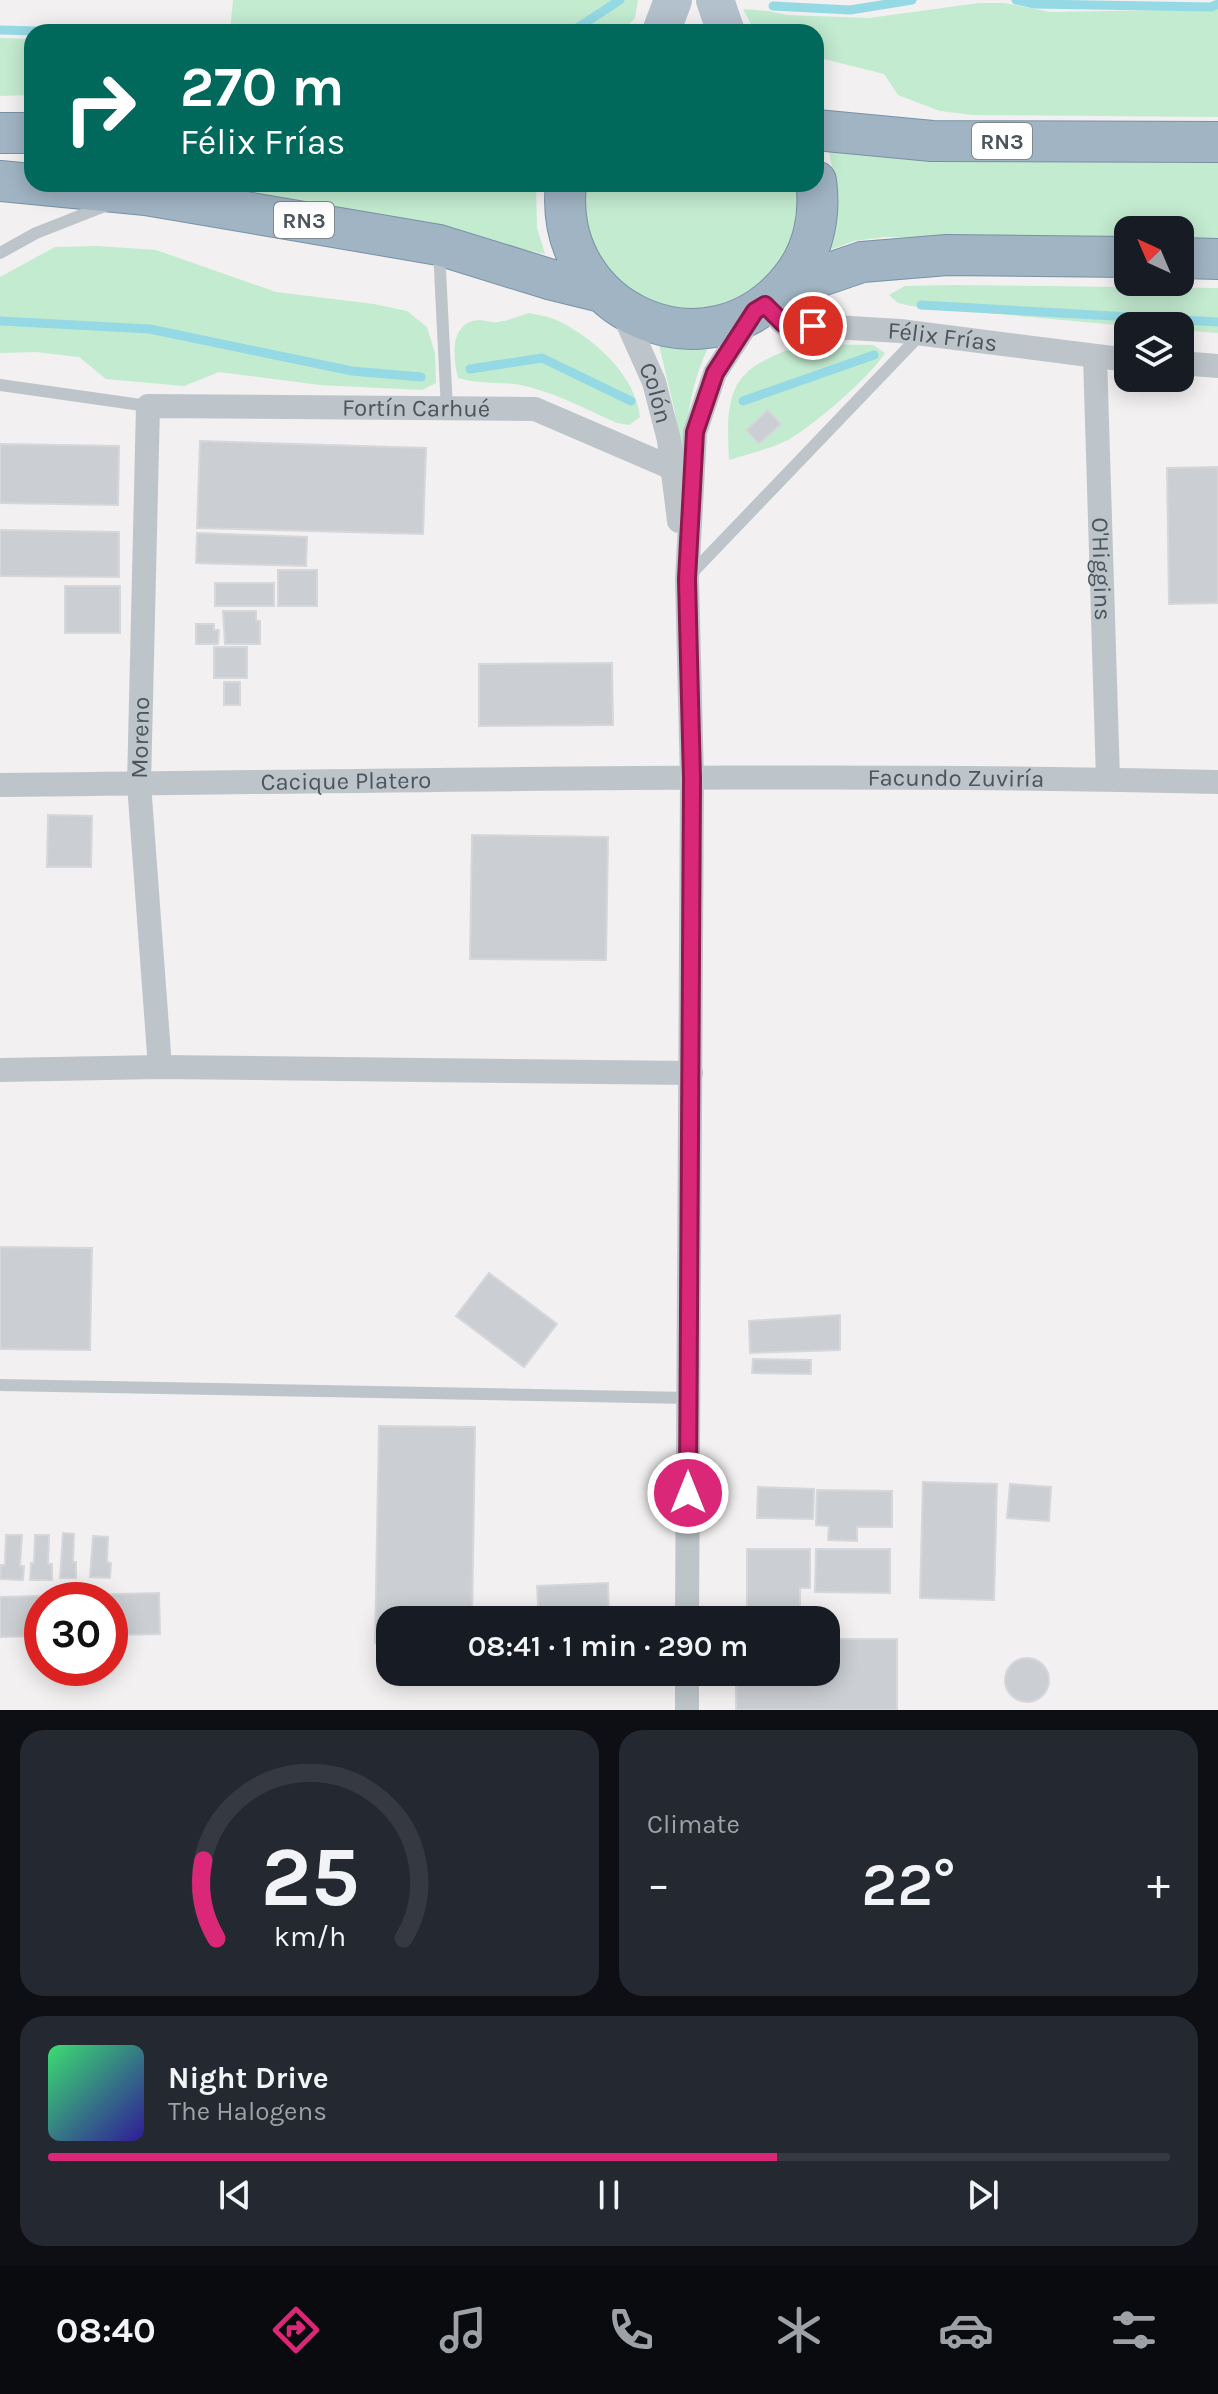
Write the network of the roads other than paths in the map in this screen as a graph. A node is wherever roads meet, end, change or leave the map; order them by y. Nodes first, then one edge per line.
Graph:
1 (673, 0) edge
2 (715, 0) edge
3 (664, 24) edge
4 (723, 24) edge
5 (824, 131) edge
6 (0, 133) edge
7 (24, 133) edge
8 (1218, 142) edge
9 (0, 181) edge
10 (24, 183) edge
11 (116, 192) edge
12 (566, 192) edge
13 (817, 192) edge
14 (137, 194) junction
15 (439, 245) junction
16 (0, 253) edge
17 (1114, 257) edge
18 (1194, 258) edge
19 (1218, 259) edge
20 (611, 300) junction
21 (768, 302) junction
22 (921, 334) junction
23 (1095, 357) junction
24 (1114, 359) edge
25 (1194, 364) edge
26 (1218, 366) edge
27 (0, 385) edge
28 (148, 406) junction
29 (447, 410) junction
30 (672, 468) junction
31 (687, 579) junction
32 (692, 779) junction
33 (1108, 779) junction
34 (1218, 782) edge
35 (139, 784) junction
36 (0, 785) edge
37 (160, 1067) junction
38 (0, 1070) edge
39 (691, 1073) junction
40 (0, 1385) edge
41 (689, 1398) junction
42 (687, 1606) edge
43 (687, 1686) edge
44 (687, 1710) edge

1 - 3 main road
2 - 4 main road
5 - 8 highway, RN3
6 - 7 highway
9 - 10 highway, RN3
11 - 14 highway, RN3
12 - 20 highway
13 - 21 highway
14 - 15 highway, RN3
14 - 16 lane
15 - 20 highway, RN3
15 - 29 lane
17 - 21 highway, RN3
18 - 19 highway
20 - 21 highway, RN3
20 - 30 street, Colón
21 - 22 street, Félix Frías
21 - 31 street, Colón
22 - 23 street, Félix Frías
22 - 31 lane
23 - 24 street, Félix Frías
23 - 33 street, O'Higgins
25 - 26 street
27 - 28 lane
28 - 29 street, Fortín Carhué
28 - 35 street, Moreno
29 - 30 street, Fortín Carhué
30 - 31 street, Colón
31 - 32 street, Colón
32 - 33 street, Facundo Zuviría
32 - 35 street, Cacique Platero
32 - 39 street, Colón
33 - 34 street, Facundo Zuviría
35 - 36 street, Cacique Platero
35 - 37 street, Moreno
37 - 38 street
37 - 39 street
39 - 41 street, Colón
40 - 41 lane
41 - 42 street, Colón
43 - 44 street

